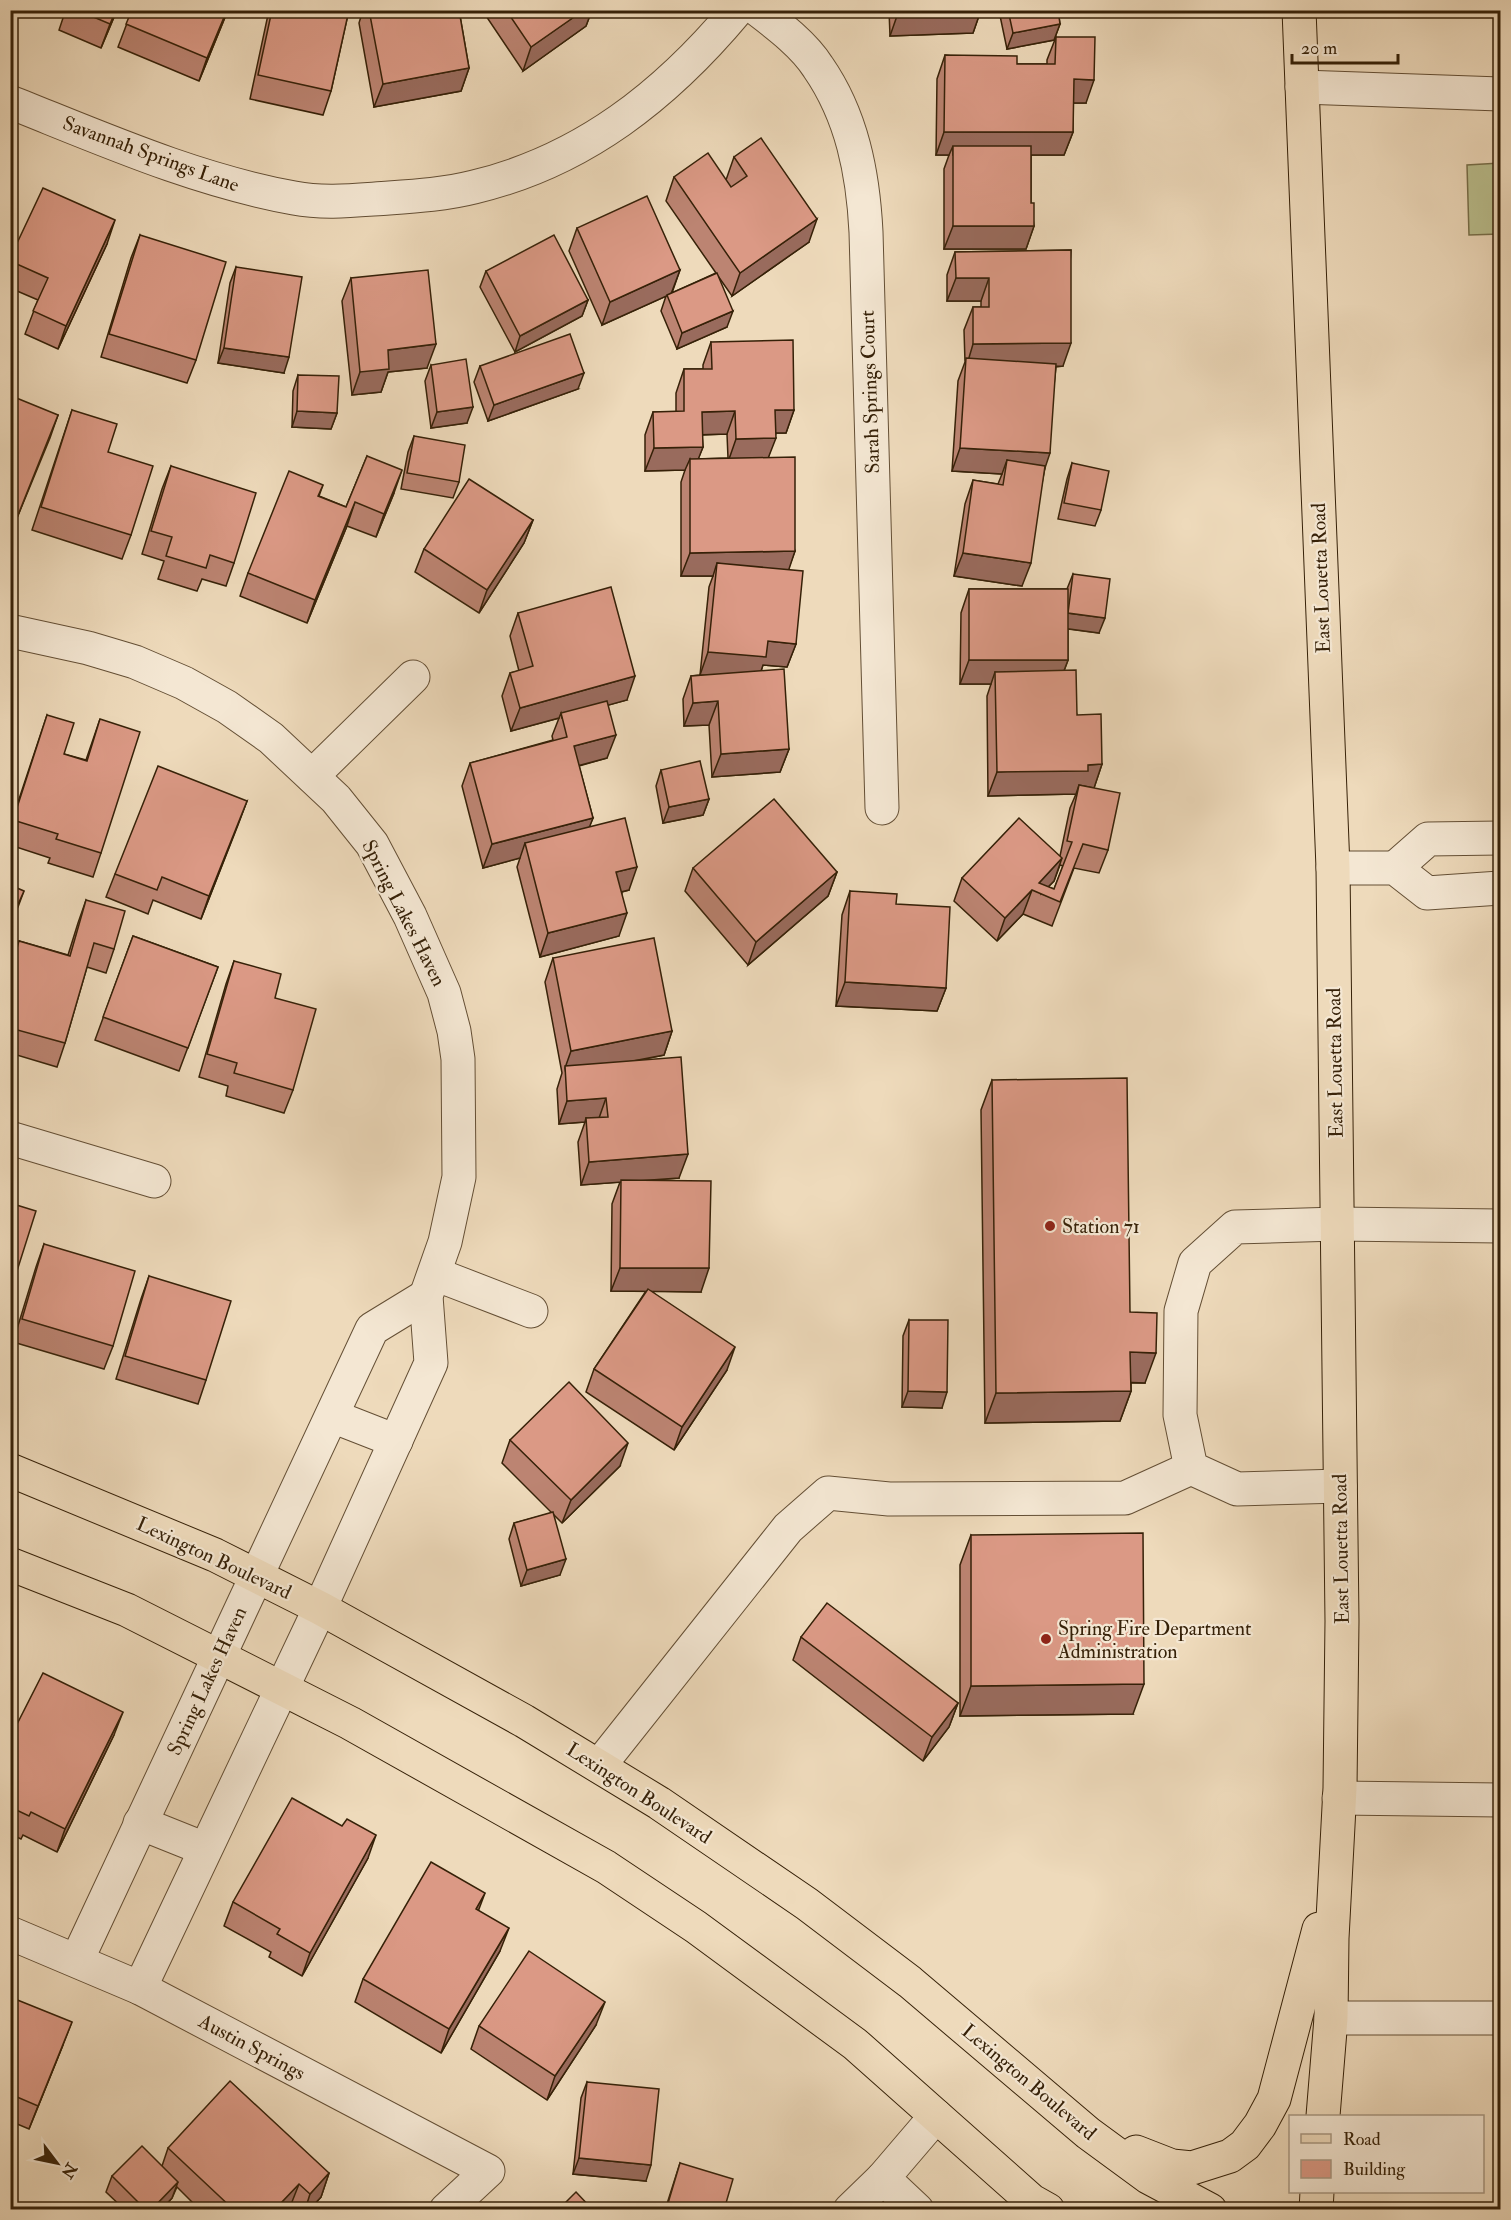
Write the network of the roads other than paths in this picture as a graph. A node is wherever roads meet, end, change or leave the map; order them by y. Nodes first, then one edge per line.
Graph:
1 (737, 10) edge
2 (758, 10) edge
3 (1299, 10) edge
4 (1302, 87) junction
5 (1500, 94) edge
6 (10, 102) edge
7 (10, 631) edge
8 (412, 677) dead end
9 (312, 776) junction
10 (882, 808) dead end
11 (1500, 838) edge
12 (1333, 868) junction
13 (1395, 868) junction
14 (1500, 888) edge
15 (10, 1138) edge
16 (154, 1181) dead end
17 (1337, 1224) junction
18 (1500, 1226) edge
19 (430, 1285) junction
20 (531, 1311) dead end
21 (332, 1416) junction
22 (396, 1441) junction
23 (1191, 1468) junction
24 (10, 1470) edge
25 (1340, 1486) junction
26 (10, 1564) edge
27 (256, 1576) junction
28 (320, 1608) junction
29 (219, 1657) junction
30 (280, 1689) junction
31 (598, 1766) junction
32 (1339, 1798) junction
33 (1500, 1800) edge
34 (140, 1823) junction
35 (205, 1849) junction
36 (1336, 1866) junction
37 (10, 1933) edge
38 (76, 1960) junction
39 (140, 1988) junction
40 (1330, 2018) junction
41 (1500, 2018) edge
42 (1323, 2115) edge
43 (936, 2116) junction
44 (1088, 2133) junction
45 (883, 2178) junction
46 (1317, 2193) edge
47 (1039, 2207) edge
48 (446, 2210) edge
49 (850, 2210) edge
50 (917, 2210) edge
51 (1210, 2210) edge
52 (1316, 2210) edge

1 - 6 street, Savannah Springs Lane
2 - 10 street, Sarah Springs Court
3 - 4 main road, East Louetta Road
4 - 5 street
4 - 12 main road, East Louetta Road
7 - 9 street, Spring Lakes Haven
8 - 9 street
9 - 19 street, Spring Lakes Haven
11 - 13 street
12 - 13 street
12 - 17 main road, East Louetta Road
13 - 14 street
15 - 16 street
17 - 18 street
17 - 23 street
17 - 25 main road, East Louetta Road
19 - 20 street
19 - 21 street, Spring Lakes Haven
19 - 22 street, Spring Lakes Haven
21 - 22 street
21 - 27 street, Spring Lakes Haven
22 - 28 street, Spring Lakes Haven
23 - 25 street
23 - 31 street
24 - 27 main road, Lexington Boulevard
25 - 32 main road, East Louetta Road
26 - 29 main road
27 - 28 main road, Lexington Boulevard
27 - 29 street, Spring Lakes Haven
28 - 30 street, Spring Lakes Haven
28 - 31 main road, Lexington Boulevard
29 - 30 main road
29 - 34 street, Spring Lakes Haven
30 - 35 street, Spring Lakes Haven
30 - 43 main road
31 - 44 main road, Lexington Boulevard
32 - 33 street
32 - 36 main road, East Louetta Road
34 - 35 street
34 - 38 street, Spring Lakes Haven
35 - 39 street, Spring Lakes Haven
36 - 40 main road, East Louetta Road
36 - 44 main road
37 - 38 street, Austin Springs
38 - 39 street, Austin Springs
39 - 48 street, Austin Springs
40 - 41 street
40 - 42 main road, East Louetta Road
43 - 45 street
43 - 47 main road
44 - 51 main road, Lexington Boulevard
45 - 49 street
45 - 50 street
46 - 52 main road

